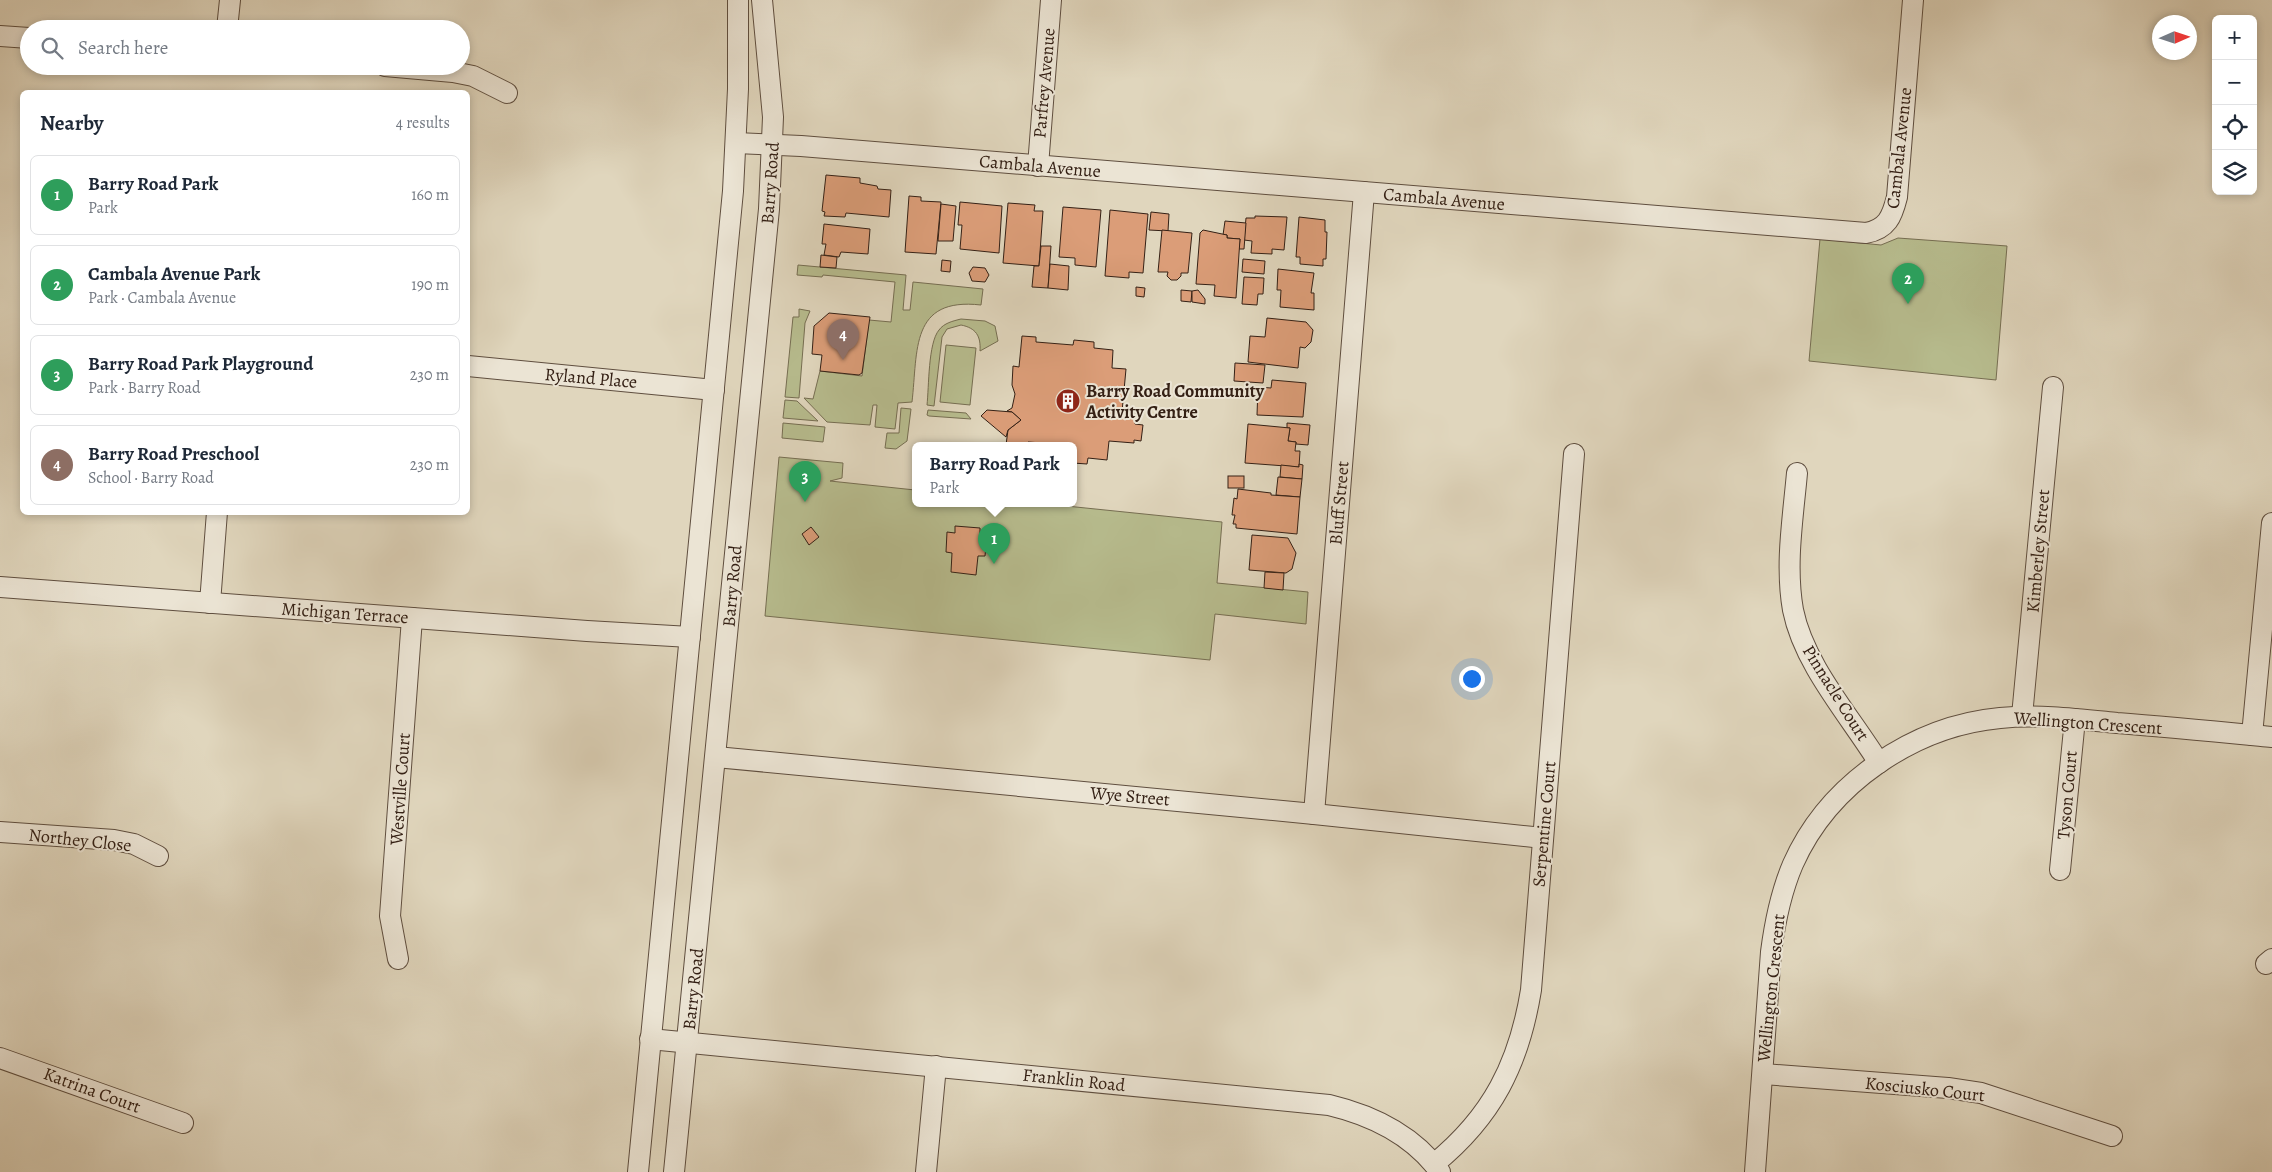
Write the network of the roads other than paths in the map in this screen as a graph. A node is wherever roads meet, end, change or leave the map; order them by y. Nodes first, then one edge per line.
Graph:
1 (230, 0) edge
2 (738, 0) edge
3 (762, 0) edge
4 (1051, 0) edge
5 (1912, 0) edge
6 (228, 20) edge
7 (0, 36) edge
8 (20, 37) edge
9 (468, 75) edge
10 (507, 93) dead end
11 (736, 142) junction
12 (772, 145) junction
13 (1038, 166) junction
14 (1364, 192) junction
15 (470, 366) edge
16 (2053, 387) dead end
17 (714, 390) junction
18 (1574, 454) dead end
19 (1797, 473) dead end
20 (217, 515) edge
21 (2272, 523) edge
22 (0, 588) edge
23 (210, 603) junction
24 (412, 618) junction
25 (690, 637) junction
26 (2022, 716) junction
27 (2075, 719) junction
28 (2252, 735) junction
29 (2272, 737) edge
30 (716, 756) junction
31 (1879, 763) junction
32 (1314, 814) junction
33 (0, 832) edge
34 (1544, 838) junction
35 (158, 856) dead end
36 (2060, 870) dead end
37 (398, 959) dead end
38 (650, 1039) junction
39 (687, 1042) junction
40 (0, 1058) edge
41 (936, 1066) junction
42 (1763, 1074) junction
43 (183, 1123) dead end
44 (2112, 1136) dead end
45 (1437, 1168) edge
46 (638, 1172) edge
47 (674, 1172) edge
48 (926, 1172) edge
49 (1755, 1172) edge

1 - 6 street
2 - 11 street, Barry Road
3 - 12 street, Barry Road
4 - 13 street, Parfrey Avenue
5 - 14 street, Cambala Avenue
7 - 8 street
9 - 10 street
11 - 12 street, Cambala Avenue
11 - 17 street, Barry Road
12 - 13 street, Cambala Avenue
12 - 30 street, Barry Road
13 - 14 street, Cambala Avenue
14 - 32 street, Bluff Street
15 - 17 street, Ryland Place
16 - 26 street, Kimberley Street
17 - 25 street, Barry Road
18 - 34 street, Serpentine Court
19 - 31 street, Pinnacle Court
20 - 23 street
21 - 28 street
22 - 23 street, Michigan Terrace
23 - 24 street, Michigan Terrace
24 - 25 street, Michigan Terrace
24 - 37 street, Westville Court
25 - 38 street, Barry Road
26 - 27 street, Wellington Crescent
26 - 31 street, Wellington Crescent
27 - 28 street, Wellington Crescent
27 - 36 street, Tyson Court
28 - 29 street, Wellington Crescent
30 - 32 street, Wye Street
30 - 39 street, Barry Road
31 - 42 street, Wellington Crescent
32 - 34 street, Wye Street
33 - 35 street, Northey Close
34 - 45 street, Serpentine Court
38 - 39 street, Franklin Road
38 - 46 street, Barry Road
39 - 41 street, Franklin Road
39 - 47 street, Barry Road
40 - 43 street, Katrina Court
41 - 45 street, Franklin Road
41 - 48 street
42 - 44 street, Kosciusko Court
42 - 49 street, Wellington Crescent

